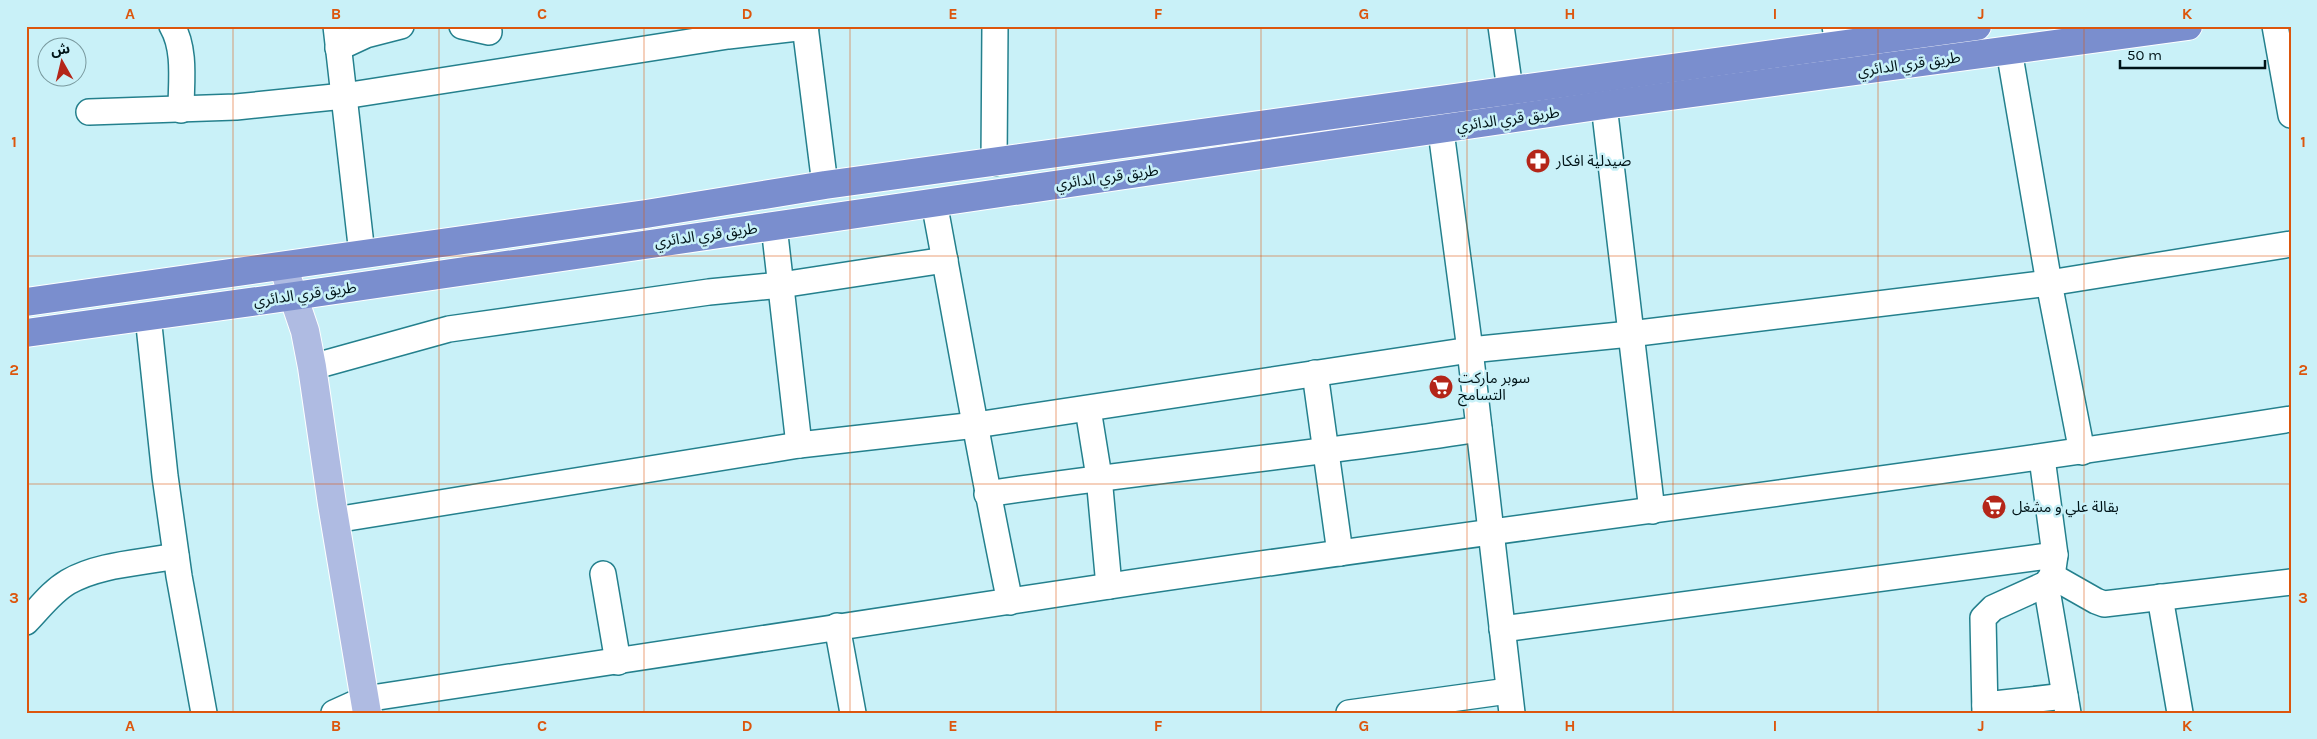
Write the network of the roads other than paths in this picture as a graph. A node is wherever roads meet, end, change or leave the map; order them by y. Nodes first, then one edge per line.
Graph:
1 (172, 26) edge
2 (401, 26) edge
3 (462, 26) edge
4 (995, 26) edge
5 (1501, 26) edge
6 (1977, 26) edge
7 (2188, 26) edge
8 (2275, 26) edge
9 (805, 27) edge
10 (725, 31) edge
11 (489, 32) dead end
12 (1837, 35) edge
13 (337, 37) edge
14 (2009, 50) junction
15 (1510, 90) junction
16 (344, 96) junction
17 (1437, 101) junction
18 (1604, 105) junction
19 (181, 110) junction
20 (89, 112) dead end
21 (2291, 115) edge
22 (1440, 129) junction
23 (994, 163) junction
24 (824, 185) junction
25 (934, 202) junction
26 (774, 226) junction
27 (2291, 244) edge
28 (362, 254) junction
29 (945, 260) junction
30 (283, 266) junction
31 (2049, 283) junction
32 (781, 285) junction
33 (294, 296) junction
34 (26, 302) edge
35 (148, 316) junction
36 (26, 333) edge
37 (1630, 334) junction
38 (1470, 350) junction
39 (312, 367) junction
40 (1315, 373) junction
41 (1088, 408) junction
42 (2291, 419) edge
43 (976, 425) junction
44 (1479, 429) junction
45 (799, 445) junction
46 (1327, 449) junction
47 (2082, 452) junction
48 (2042, 458) junction
49 (1099, 477) junction
50 (987, 494) junction
51 (1652, 511) junction
52 (335, 520) junction
53 (1492, 533) junction
54 (1340, 553) junction
55 (176, 556) junction
56 (2051, 572) junction
57 (603, 574) dead end
58 (2291, 582) edge
59 (1109, 586) junction
60 (2160, 597) junction
61 (1010, 602) junction
62 (26, 622) edge
63 (837, 626) junction
64 (1502, 629) junction
65 (618, 662) junction
66 (1510, 702) edge
67 (2066, 704) edge
68 (366, 706) edge
69 (1985, 709) edge
70 (204, 713) edge
71 (334, 713) edge
72 (853, 713) edge
73 (1349, 713) edge
74 (2180, 713) edge

1 - 19 street
2 - 13 street
3 - 11 street
4 - 23 street
5 - 15 street
6 - 12 highway, طريق قري الدائري
7 - 14 highway, طريق قري الدائري
8 - 21 street
9 - 10 street
9 - 24 street
10 - 16 street
12 - 15 highway, طريق قري الدائري
13 - 16 street
14 - 18 highway, طريق قري الدائري
14 - 31 street
15 - 17 highway, طريق قري الدائري
16 - 19 street
16 - 28 street
17 - 22 street
17 - 23 highway, طريق قري الدائري
18 - 22 highway, طريق قري الدائري
18 - 37 street
19 - 20 street
22 - 25 highway, طريق قري الدائري
22 - 38 street
23 - 24 highway, طريق قري الدائري
24 - 28 highway, طريق قري الدائري
25 - 26 highway, طريق قري الدائري
25 - 29 street
26 - 32 street
26 - 33 highway, طريق قري الدائري
27 - 31 street
28 - 30 highway, طريق قري الدائري
29 - 32 street
29 - 43 street
30 - 33 main road
30 - 34 highway, طريق قري الدائري
31 - 37 street
31 - 47 street
32 - 39 street
32 - 45 street
33 - 35 highway, طريق قري الدائري
33 - 39 main road
35 - 36 highway, طريق قري الدائري
35 - 55 street
37 - 38 street
37 - 51 street
38 - 40 street
38 - 44 street
39 - 52 main road
40 - 41 street
40 - 46 street
41 - 43 street
41 - 49 street
42 - 47 street
43 - 45 street
43 - 50 street
44 - 46 street
44 - 53 street
45 - 52 street
46 - 49 street
46 - 54 street
47 - 48 street
48 - 51 street
48 - 56 street
49 - 50 street
49 - 59 street
50 - 61 street
51 - 53 street
52 - 68 main road
53 - 54 street
53 - 64 street
54 - 59 street
55 - 62 street
55 - 70 street
56 - 60 street
56 - 64 street
56 - 67 street
56 - 69 street
57 - 65 street
58 - 60 street
59 - 61 street
60 - 74 street
61 - 63 street
63 - 65 street
63 - 72 street
64 - 66 street
65 - 68 street
66 - 73 street
67 - 69 street
68 - 71 street

